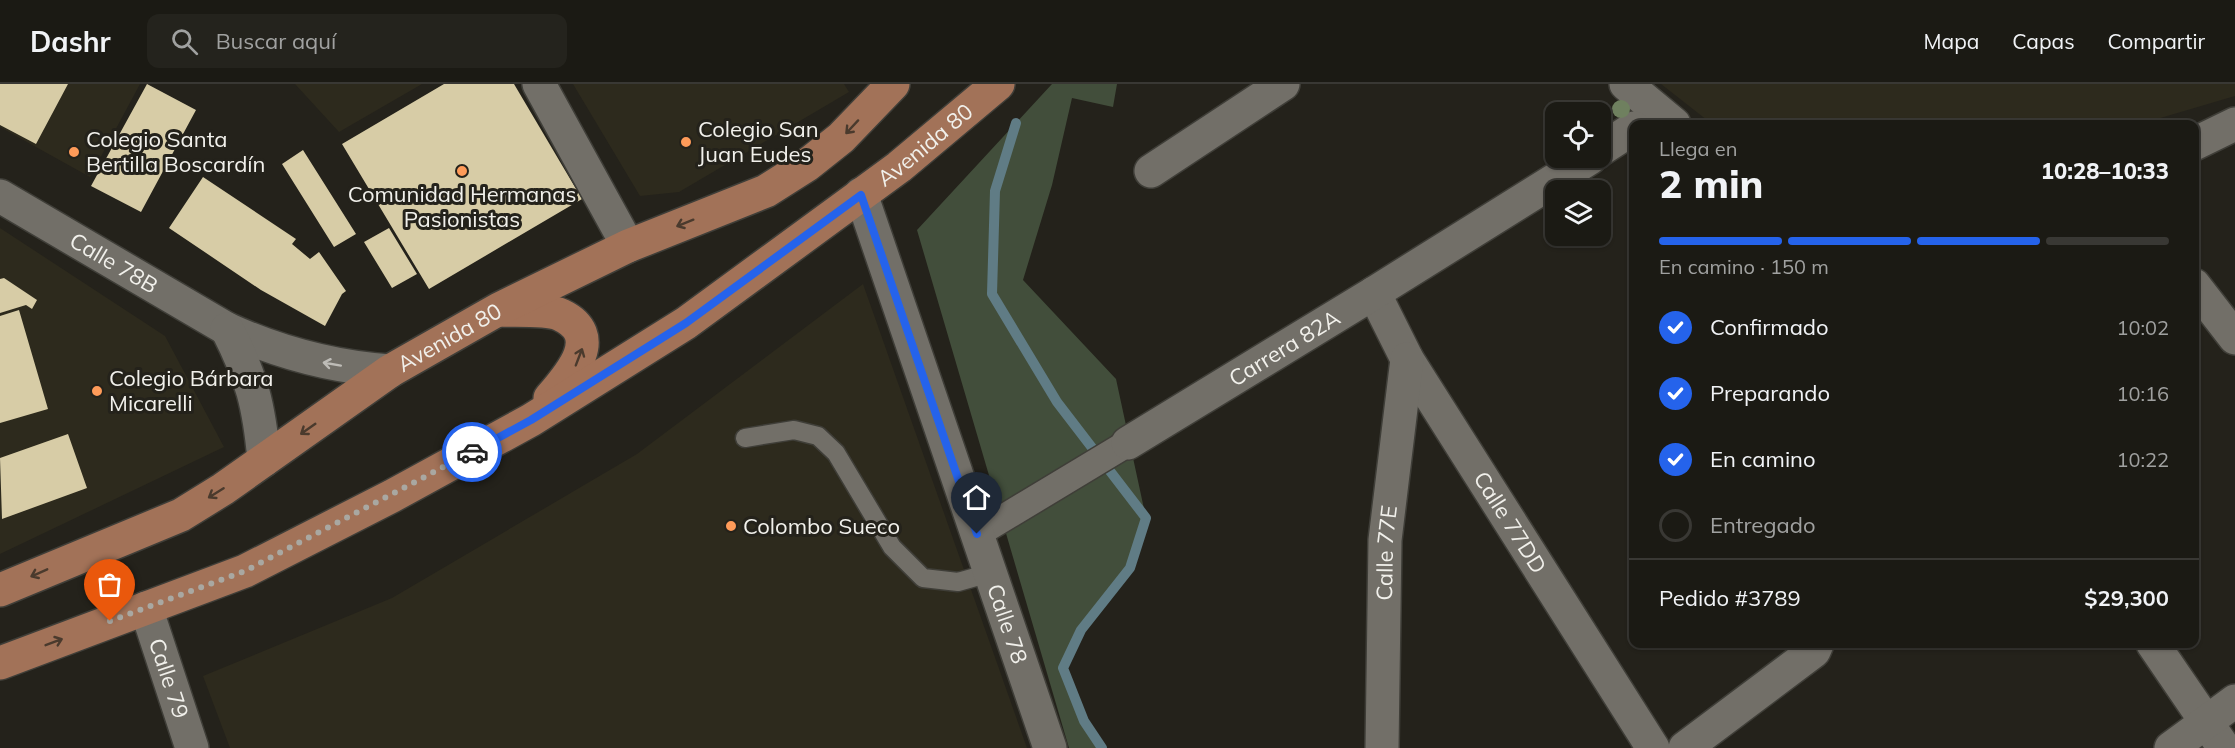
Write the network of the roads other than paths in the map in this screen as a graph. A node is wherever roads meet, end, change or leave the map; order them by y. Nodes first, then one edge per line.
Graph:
1 (539, 84) edge
2 (892, 84) edge
3 (998, 84) edge
4 (1283, 84) edge
5 (1626, 84) edge
6 (1650, 120) edge
7 (2235, 124) edge
8 (1629, 134) edge
9 (2199, 142) edge
10 (1611, 144) edge
11 (1574, 168) edge
12 (1151, 171) dead end
13 (861, 195) junction
14 (0, 196) edge
15 (628, 246) junction
16 (2199, 291) edge
17 (1374, 293) junction
18 (499, 309) junction
19 (227, 329) junction
20 (2235, 338) edge
21 (1407, 359) junction
22 (390, 370) junction
23 (531, 420) junction
24 (745, 438) dead end
25 (1128, 442) joint
26 (264, 460) junction
27 (977, 534) junction
28 (990, 573) junction
29 (0, 590) edge
30 (146, 608) junction
31 (1815, 648) edge
32 (2156, 648) edge
33 (0, 663) edge
34 (2235, 701) edge
35 (2205, 722) junction
36 (192, 748) edge
37 (1050, 748) edge
38 (1382, 748) edge
39 (1653, 748) edge
40 (1685, 748) edge
41 (2171, 748) edge
42 (2224, 748) edge

1 - 15 street
2 -> 15 main road, Avenida 80
3 - 13 main road, Avenida 80
4 - 12 street
5 - 6 street
7 - 9 street
8 - 10 street
11 - 17 street, Carrera 82A
13 - 23 main road, Avenida 80
13 - 27 street, Calle 78
14 - 19 street, Calle 78B
15 - 18 main road, Avenida 80
16 - 20 street
17 - 21 street, Calle 77DD
17 - 25 street, Carrera 82A
18 - 22 main road, Avenida 80
23 -> 18 main road
22 -> 19 street, Calle 78B
19 - 26 street
21 - 38 street, Calle 77E
21 - 39 street, Calle 77DD
22 -> 26 main road, Avenida 80
23 - 30 main road, Avenida 80
24 - 28 lane
25 - 27 street, Carrera 82A
26 -> 29 main road, Avenida 80
27 - 28 street, Calle 78
28 - 37 street, Calle 78
33 -> 30 main road, Avenida 80
30 - 36 street, Calle 79
31 - 40 street
32 - 35 street
34 - 35 street
35 - 41 street
35 - 42 street

